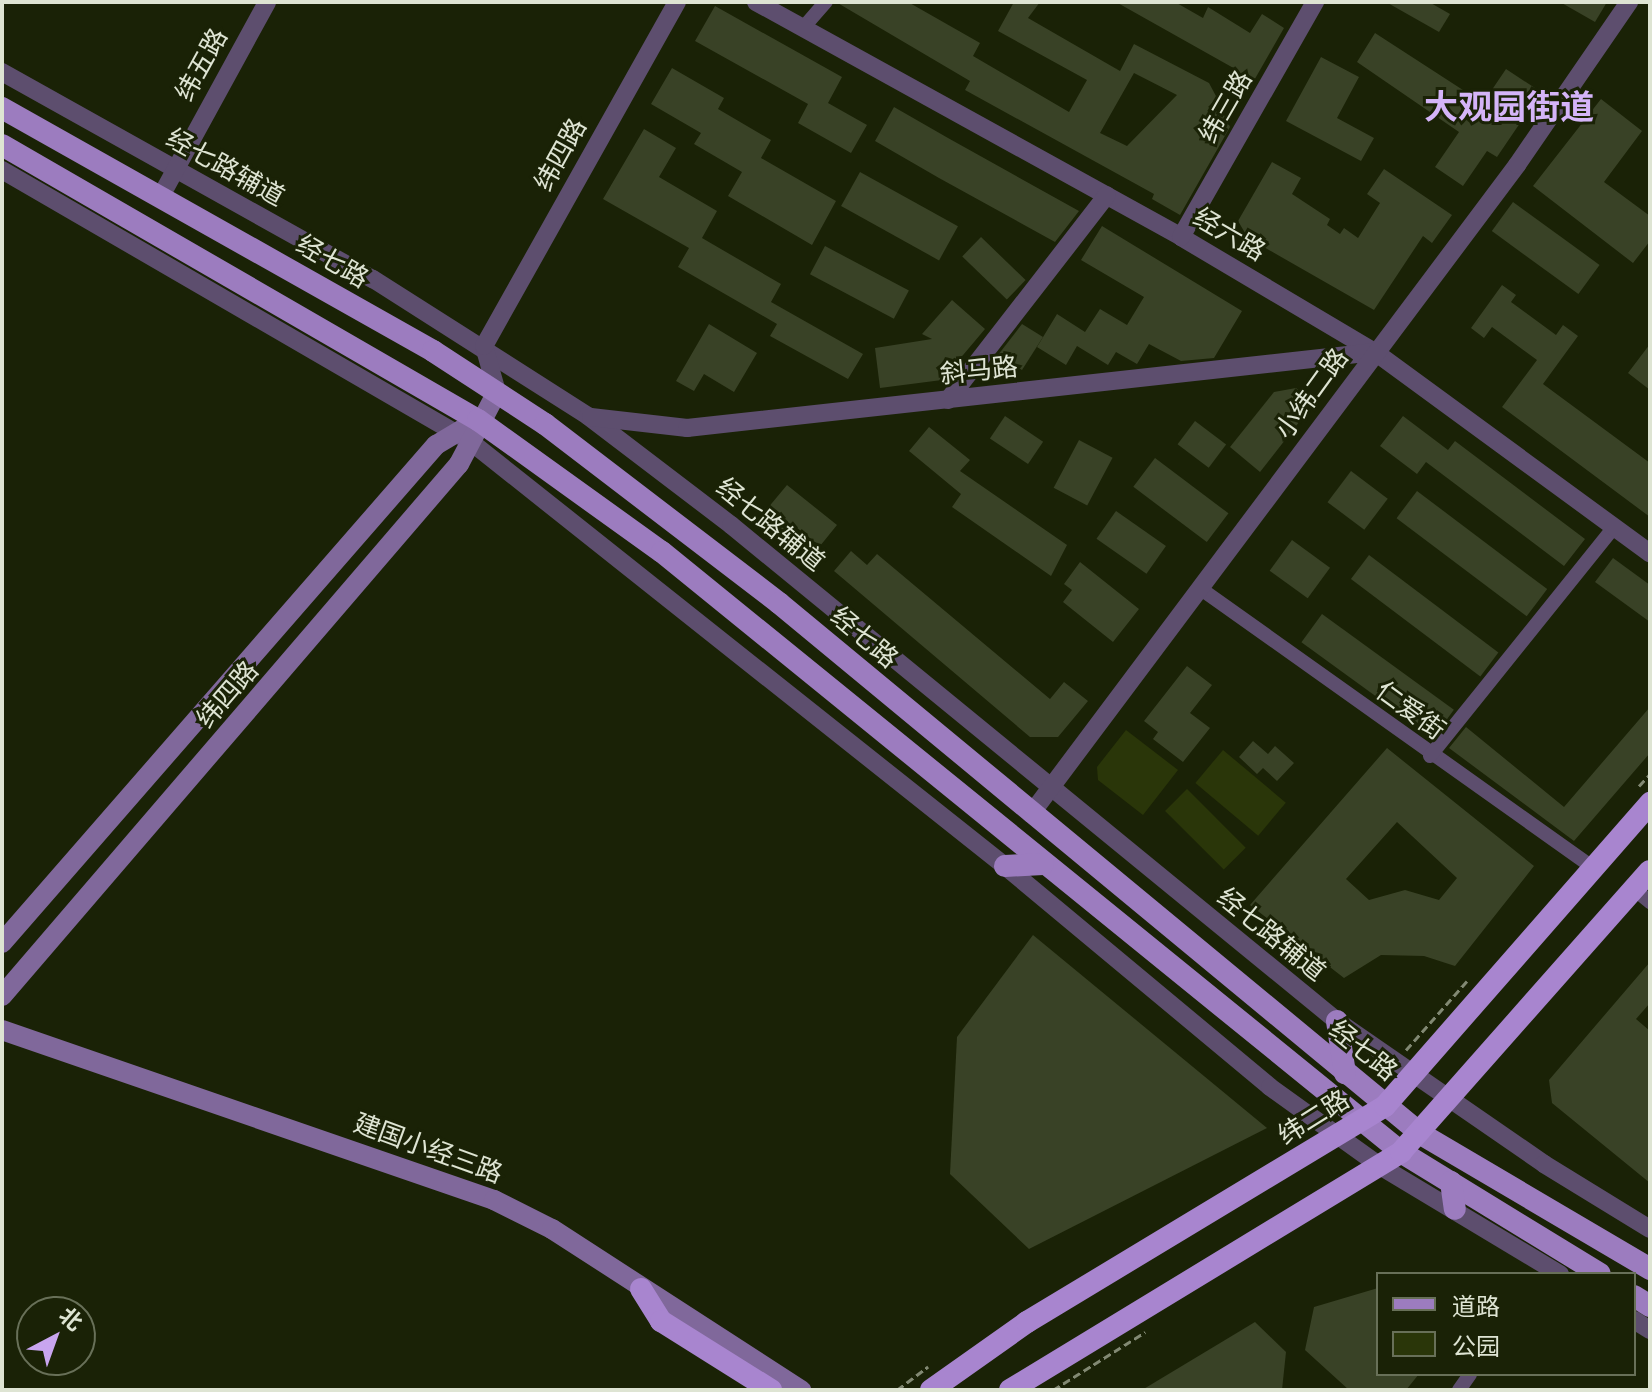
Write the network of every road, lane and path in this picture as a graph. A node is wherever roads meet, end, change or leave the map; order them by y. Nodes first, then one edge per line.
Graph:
1 (267, 2) edge
2 (677, 2) edge
3 (756, 2) edge
4 (826, 2) edge
5 (1315, 2) edge
6 (1629, 2) edge
7 (803, 28) junction
8 (2, 72) edge
9 (2, 108) edge
10 (2, 145) edge
11 (2, 170) edge
12 (175, 170) junction
13 (1107, 195) junction
14 (161, 196) junction
15 (1181, 237) junction
16 (484, 346) junction
17 (1375, 352) junction
18 (497, 392) junction
19 (948, 400) junction
20 (588, 416) junction
21 (478, 420) junction
22 (463, 436) junction
23 (1614, 527) junction
24 (1650, 553) edge
25 (1201, 589) junction
26 (1430, 756) junction
27 (1047, 788) junction
28 (1650, 803) edge
29 (1031, 814) junction
30 (1043, 864) junction
31 (1005, 866) junction
32 (1594, 868) junction
33 (1650, 871) edge
34 (1642, 896) edge
35 (2, 943) edge
36 (2, 996) edge
37 (1337, 1021) junction
38 (2, 1030) edge
39 (1345, 1073) junction
40 (1414, 1073) junction
41 (1450, 1100) junction
42 (1385, 1106) junction
43 (1363, 1122) junction
44 (1421, 1134) junction
45 (1341, 1135) junction
46 (1401, 1152) junction
47 (1380, 1166) junction
48 (1451, 1182) junction
49 (1455, 1209) junction
50 (1650, 1229) edge
51 (1545, 1261) edge
52 (1650, 1269) edge
53 (1592, 1272) edge
54 (641, 1289) joint
55 (690, 1331) junction
56 (771, 1390) edge
57 (801, 1390) edge
58 (931, 1390) edge
59 (1010, 1390) edge

1 - 12 street, 纬五路
2 - 16 street, 纬四路
3 - 7 street, 经六路
4 - 7 street
5 - 15 street, 纬三路
6 - 17 street, 小纬二路
7 - 13 street, 经六路
8 - 12 street, 经七路辅道
9 - 14 main road, 经七路
10 - 21 main road
11 - 22 street
12 - 14 street, 纬五路
12 - 16 street, 经七路辅道
13 - 15 street, 经六路
13 - 19 street
14 - 18 main road, 经七路
15 - 17 street, 经六路
16 - 18 street
16 - 20 street, 经七路辅道
17 - 19 street, 斜马路
17 - 23 street, 经六路
17 - 25 street, 小纬二路
18 - 21 main road, 纬四路
18 - 29 main road, 经七路
19 - 20 street, 斜马路
20 - 27 street, 经七路辅道
21 - 22 main road, 纬四路
21 - 30 main road
22 - 31 street
22 - 35 main road, 纬四路
22 - 36 main road, 纬四路
23 - 24 street, 经六路
23 - 26 street
25 - 26 street, 仁爱街
25 - 27 street, 小纬二路
26 - 32 street, 仁爱街
27 - 29 street, 小纬二路
27 - 37 street, 经七路辅道
28 - 32 highway, 纬二路
29 - 39 main road, 经七路
30 - 31 main road
30 - 43 main road
31 - 45 street
32 - 40 highway, 纬二路
33 - 34 highway
34 - 41 highway
37 - 39 main road
37 - 40 street, 经七路辅道
38 - 54 main road, 建国小经三路
39 - 42 main road, 经七路
40 - 41 street, 经七路辅道
40 - 42 highway, 纬二路
41 - 44 highway
41 - 50 street, 经七路辅道
42 - 43 highway, 纬二路
42 - 44 main road, 经七路
43 - 45 highway, 纬二路
43 - 46 main road
44 - 46 highway
44 - 52 main road, 经七路
45 - 47 street
45 - 58 highway, 纬二路
46 - 47 highway
46 - 48 main road
47 - 49 street
47 - 59 highway
48 - 49 main road
48 - 51 main road
49 - 51 street
51 - 53 main road
54 - 55 highway
55 - 56 highway
55 - 57 main road

